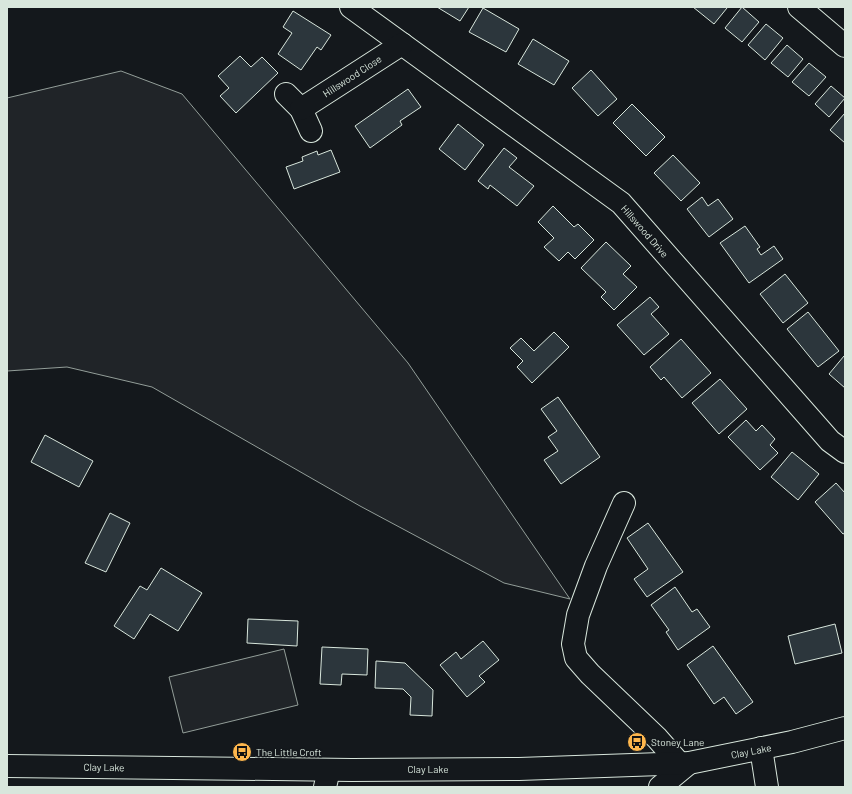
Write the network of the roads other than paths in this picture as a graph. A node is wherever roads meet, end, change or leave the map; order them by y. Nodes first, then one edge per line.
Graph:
1 (352, 7) edge
2 (799, 7) edge
3 (402, 44) junction
4 (845, 46) edge
5 (286, 94) dead end
6 (301, 109) junction
7 (312, 131) dead end
8 (845, 452) edge
9 (624, 503) dead end
10 (845, 728) edge
11 (761, 748) junction
12 (684, 763) junction
13 (7, 766) edge
14 (327, 778) edge
15 (660, 787) edge
16 (767, 787) edge

1 - 3 street, Hillswood Drive
2 - 4 street
3 - 6 street, Hillswood Close
3 - 8 street, Hillswood Drive
5 - 6 street
6 - 7 street
9 - 12 street
10 - 11 street, Clay Lake
11 - 12 street, Clay Lake
11 - 16 street
12 - 14 street, Clay Lake
12 - 15 street
13 - 14 street, Clay Lake

